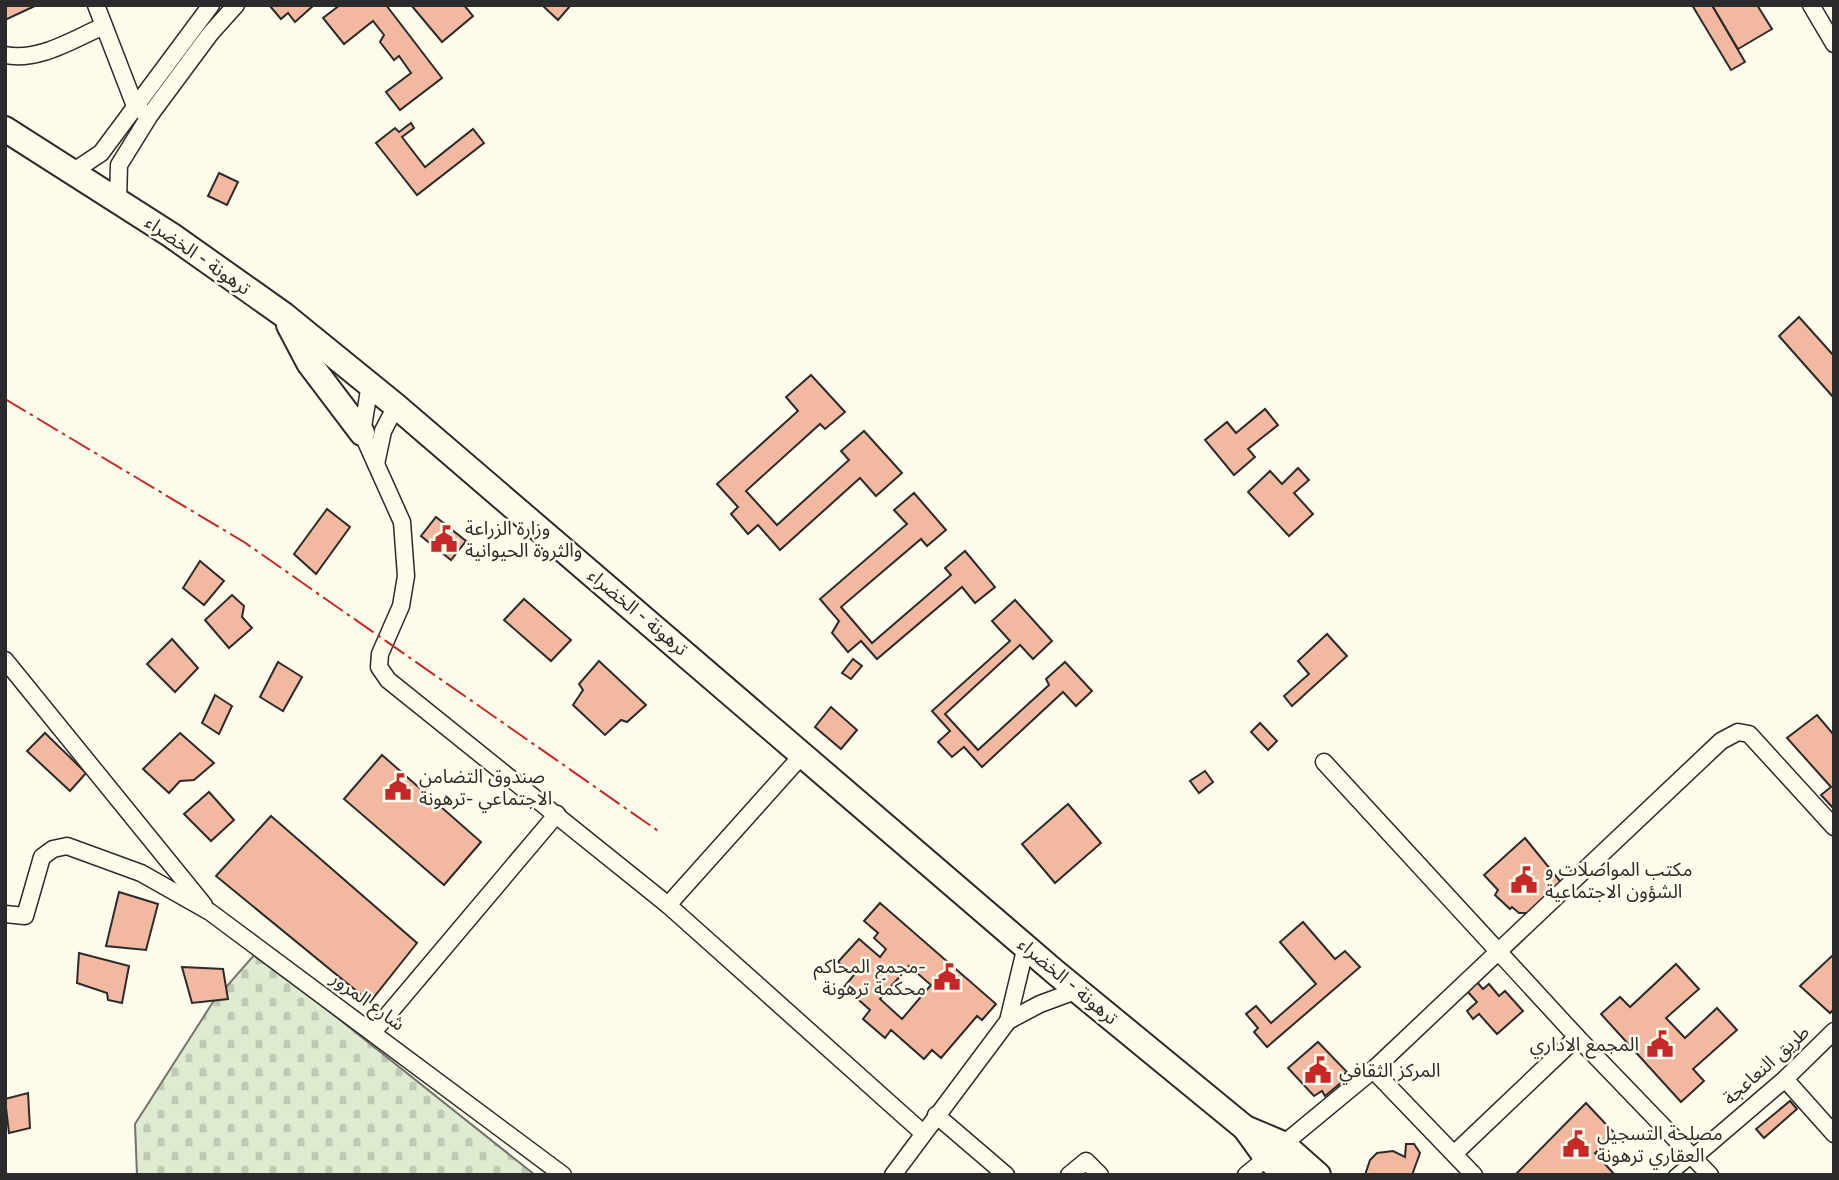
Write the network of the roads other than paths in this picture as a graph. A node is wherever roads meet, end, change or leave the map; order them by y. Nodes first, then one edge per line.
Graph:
1 (96, 5) edge
2 (211, 5) edge
3 (236, 5) edge
4 (1811, 5) edge
5 (104, 26) junction
6 (1834, 44) edge
7 (5, 55) edge
8 (135, 106) junction
9 (150, 116) junction
10 (5, 129) edge
11 (74, 172) junction
12 (118, 200) junction
13 (284, 315) junction
14 (370, 384) junction
15 (396, 406) junction
16 (362, 433) junction
17 (376, 464) junction
18 (5, 660) edge
19 (804, 753) junction
20 (1324, 762) dead end
21 (557, 814) junction
22 (1834, 827) edge
23 (668, 905) junction
24 (210, 912) junction
25 (5, 914) edge
26 (1026, 946) junction
27 (1498, 953) junction
28 (1078, 990) junction
29 (1008, 1021) junction
30 (374, 1031) junction
31 (1834, 1031) edge
32 (1577, 1037) junction
33 (1373, 1070) junction
34 (1785, 1079) junction
35 (936, 1115) junction
36 (923, 1133) junction
37 (1834, 1134) edge
38 (1274, 1150) junction
39 (1455, 1153) junction
40 (1695, 1156) junction
41 (563, 1175) edge
42 (893, 1175) edge
43 (1006, 1175) edge
44 (1069, 1175) edge
45 (1100, 1175) edge
46 (1246, 1175) edge
47 (1286, 1175) edge
48 (1318, 1175) edge
49 (1474, 1175) edge
50 (1673, 1175) edge
51 (1710, 1175) edge

1 - 5 street
2 - 8 street
3 - 9 street
4 - 6 street
5 - 7 street
5 - 8 street
8 - 9 street
8 - 11 street
9 - 12 street
10 - 11 highway, ترهونة - الخضراء
11 - 12 highway, ترهونة - الخضراء
12 - 13 highway, ترهونة - الخضراء
13 - 14 highway, ترهونة - الخضراء
13 - 16 highway
14 - 15 highway, ترهونة - الخضراء
14 - 16 street
15 - 17 street
15 - 19 highway, ترهونة - الخضراء
16 - 17 street
17 - 21 street
18 - 24 street
19 - 23 street
19 - 26 highway, ترهونة - الخضراء
20 - 27 street
21 - 23 street
21 - 30 street
22 - 27 street
23 - 36 street
24 - 25 street, شارع المرور
24 - 30 street, شارع المرور
26 - 28 highway, ترهونة - الخضراء
26 - 29 street
27 - 32 street
27 - 33 street
28 - 29 street
28 - 38 highway, ترهونة - الخضراء
29 - 35 street
30 - 41 street, شارع المرور
31 - 34 street, طريق النعاعجة
32 - 39 street
32 - 40 street
33 - 38 street
33 - 39 street
34 - 37 street
34 - 40 street, طريق النعاعجة
35 - 36 street
35 - 43 street
36 - 42 street
38 - 46 street
38 - 47 highway
38 - 48 highway
39 - 49 street
40 - 50 lane
40 - 51 street
44 - 45 street

